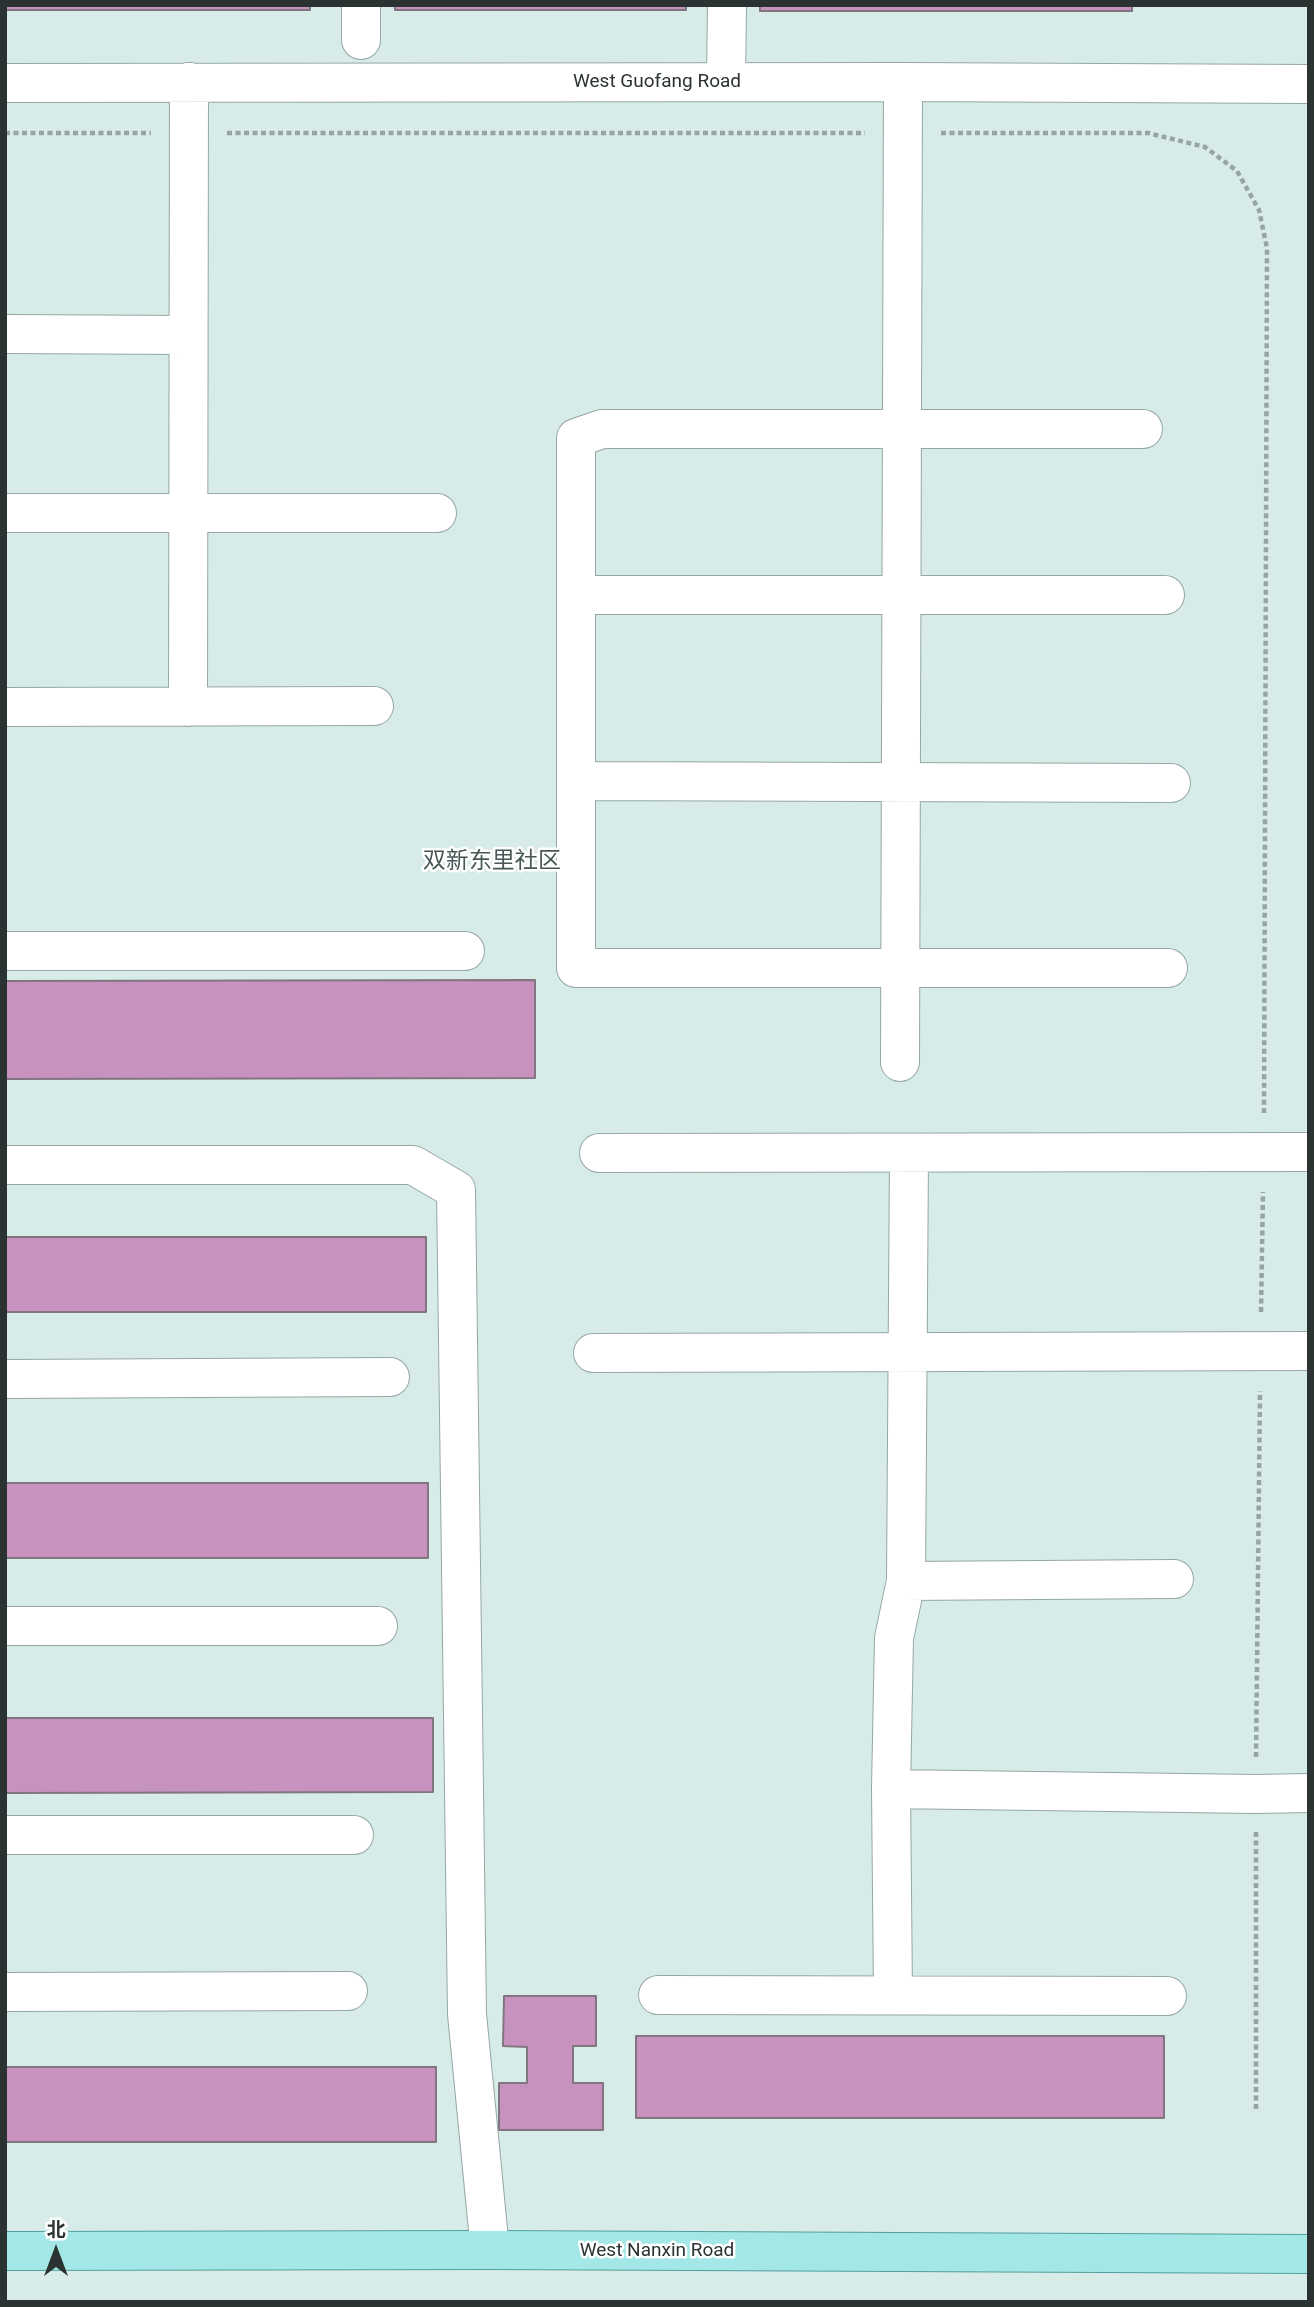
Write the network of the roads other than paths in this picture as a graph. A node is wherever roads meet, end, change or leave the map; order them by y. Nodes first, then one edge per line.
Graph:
1 (727, 5) edge
2 (189, 82) junction
3 (726, 82) junction
4 (903, 82) junction
5 (5, 83) edge
6 (1309, 84) edge
7 (5, 334) edge
8 (188, 335) junction
9 (902, 429) junction
10 (1143, 429) dead end
11 (5, 513) edge
12 (188, 513) junction
13 (437, 513) dead end
14 (576, 594) junction
15 (902, 595) junction
16 (1165, 595) dead end
17 (374, 706) dead end
18 (5, 707) edge
19 (188, 707) junction
20 (576, 781) junction
21 (901, 782) junction
22 (1171, 783) dead end
23 (5, 951) edge
24 (465, 951) dead end
25 (900, 968) junction
26 (1168, 968) dead end
27 (900, 1062) dead end
28 (1309, 1152) edge
29 (599, 1153) dead end
30 (909, 1154) junction
31 (5, 1165) edge
32 (1309, 1351) edge
33 (908, 1352) junction
34 (593, 1353) dead end
35 (390, 1377) dead end
36 (5, 1379) edge
37 (1174, 1578) dead end
38 (906, 1581) junction
39 (5, 1626) edge
40 (378, 1626) dead end
41 (891, 1789) junction
42 (1309, 1793) edge
43 (5, 1835) edge
44 (354, 1835) dead end
45 (348, 1991) dead end
46 (5, 1992) edge
47 (658, 1994) dead end
48 (893, 1995) junction
49 (1167, 1996) dead end
50 (490, 2250) junction
51 (5, 2251) edge
52 (1309, 2254) edge

1 - 3 street
2 - 3 street, West Guofang Road
2 - 5 street, West Guofang Road
2 - 8 street
3 - 4 street, West Guofang Road
4 - 6 street, West Guofang Road
4 - 9 street
7 - 8 street
8 - 12 street
9 - 10 street
9 - 14 street
9 - 15 street
11 - 12 street
12 - 13 street
12 - 19 street
14 - 15 street
14 - 20 street
15 - 16 street
15 - 21 street
17 - 19 street
18 - 19 street
20 - 21 street
20 - 25 street
21 - 22 street
21 - 25 street
23 - 24 street
25 - 26 street
25 - 27 street
28 - 30 street
29 - 30 street
30 - 33 street
31 - 50 street
32 - 33 street
33 - 34 street
33 - 38 street
35 - 36 street
37 - 38 street
38 - 41 street
39 - 40 street
41 - 42 street
41 - 48 street
43 - 44 street
45 - 46 street
47 - 48 street
48 - 49 street
50 - 51 main road, West Nanxin Road
50 - 52 main road, West Nanxin Road

